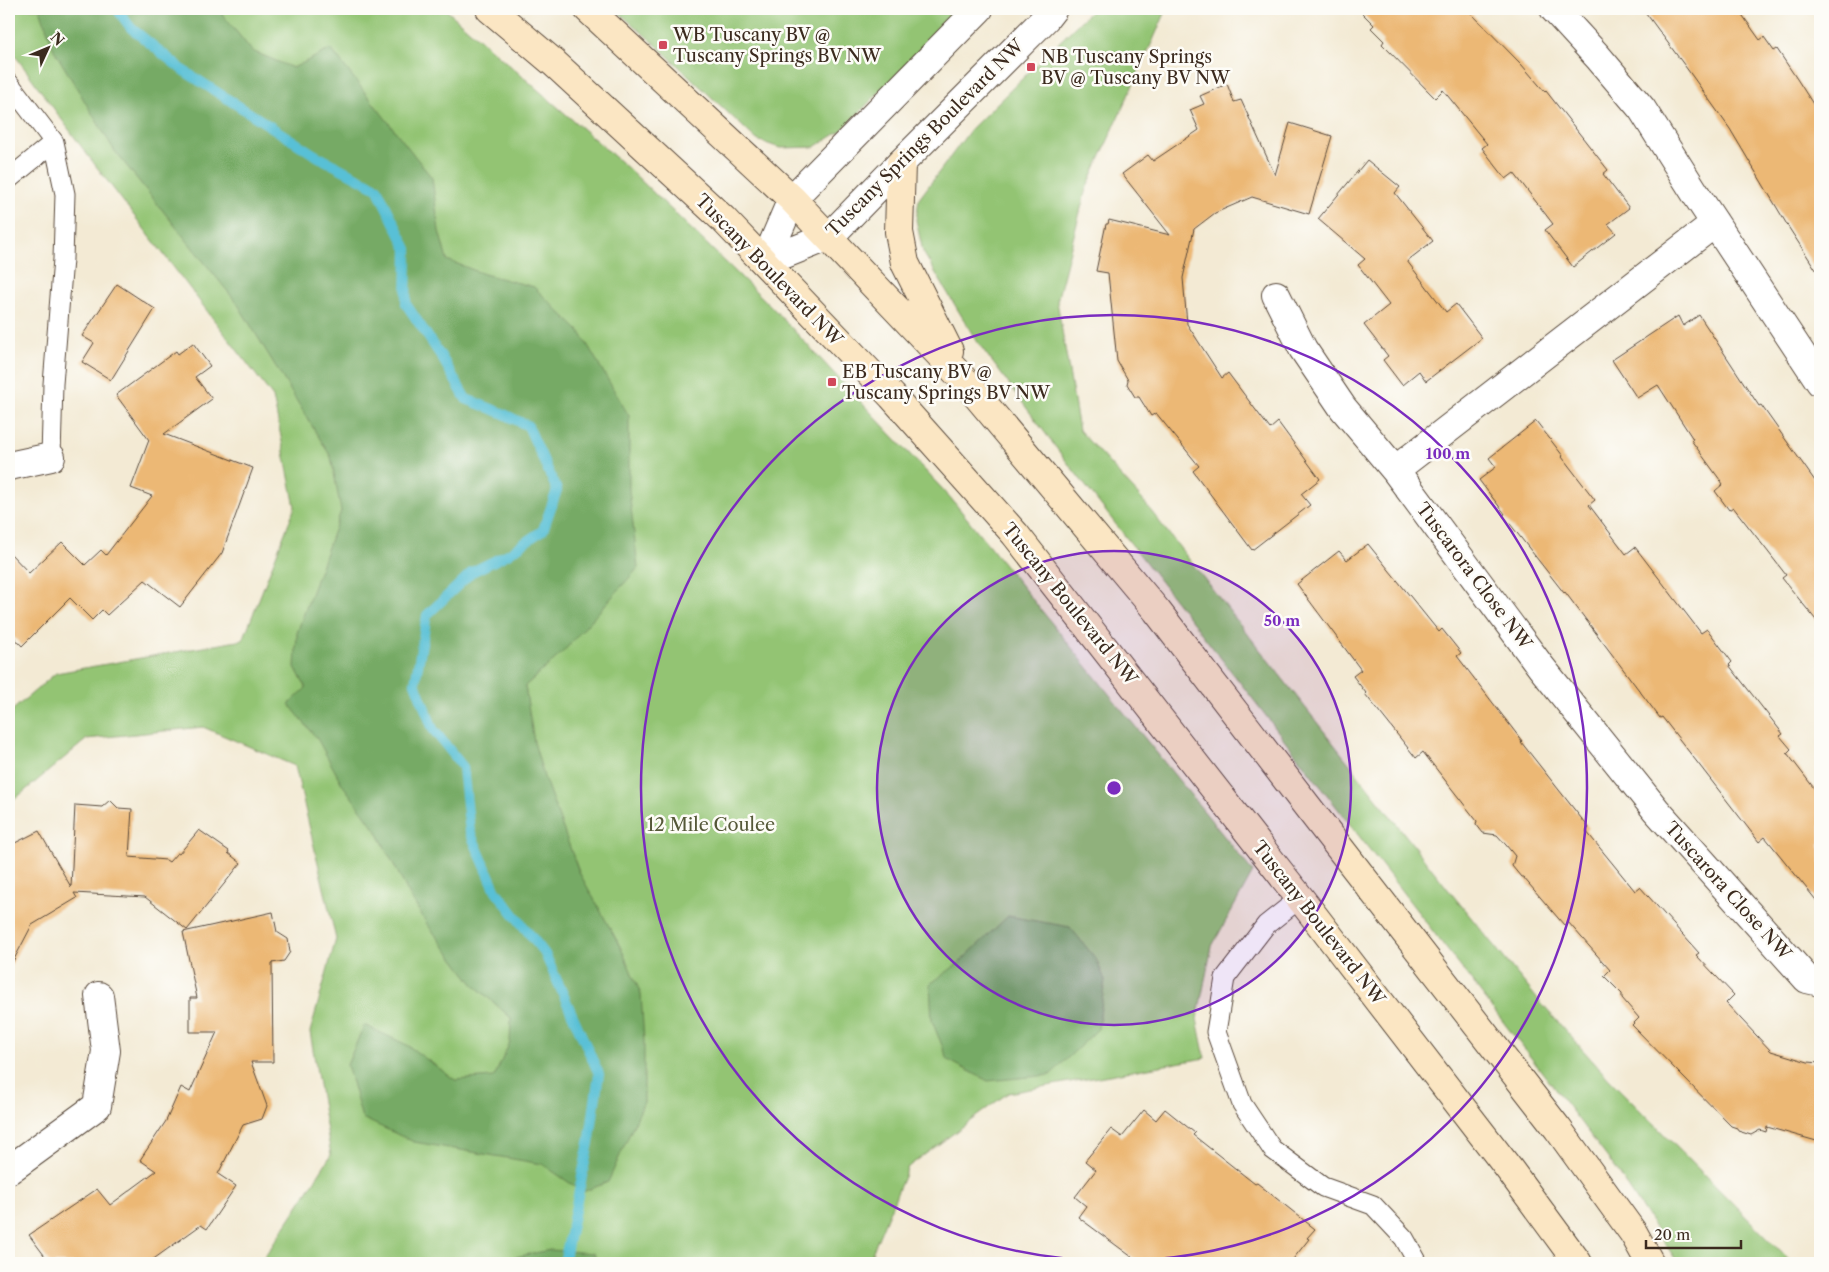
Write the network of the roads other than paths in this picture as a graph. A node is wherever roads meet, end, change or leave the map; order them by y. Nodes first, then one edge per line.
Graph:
1 (490, 9) edge
2 (588, 9) edge
3 (979, 9) edge
4 (1052, 9) edge
5 (1554, 9) edge
6 (9, 83) edge
7 (54, 142) junction
8 (901, 162) junction
9 (9, 179) edge
10 (792, 199) junction
11 (1715, 223) junction
12 (830, 236) junction
13 (766, 262) junction
14 (1276, 296) dead end
15 (964, 379) junction
16 (1820, 382) edge
17 (51, 457) joint
18 (9, 466) edge
19 (1395, 470) junction
20 (1300, 898) junction
21 (1820, 982) edge
22 (99, 996) dead end
23 (9, 1170) edge
24 (1418, 1263) edge
25 (1578, 1263) edge
26 (1650, 1263) edge

1 - 13 street, Tuscany Boulevard NW
2 - 10 street
3 - 10 street
4 - 8 street, Tuscany Springs Boulevard NW
5 - 11 street
6 - 7 lane
7 - 9 lane
7 - 17 lane
8 - 12 street, Tuscany Springs Boulevard NW
8 - 15 street
10 - 12 street
10 - 13 street
11 - 16 street
11 - 19 street
12 - 13 street, Tuscany Springs Boulevard NW
12 - 15 street
13 - 20 street, Tuscany Boulevard NW
14 - 19 street, Tuscarora Close NW
15 - 26 street
17 - 18 street
19 - 21 street, Tuscarora Close NW
20 - 24 lane
20 - 25 street, Tuscany Boulevard NW
22 - 23 street

